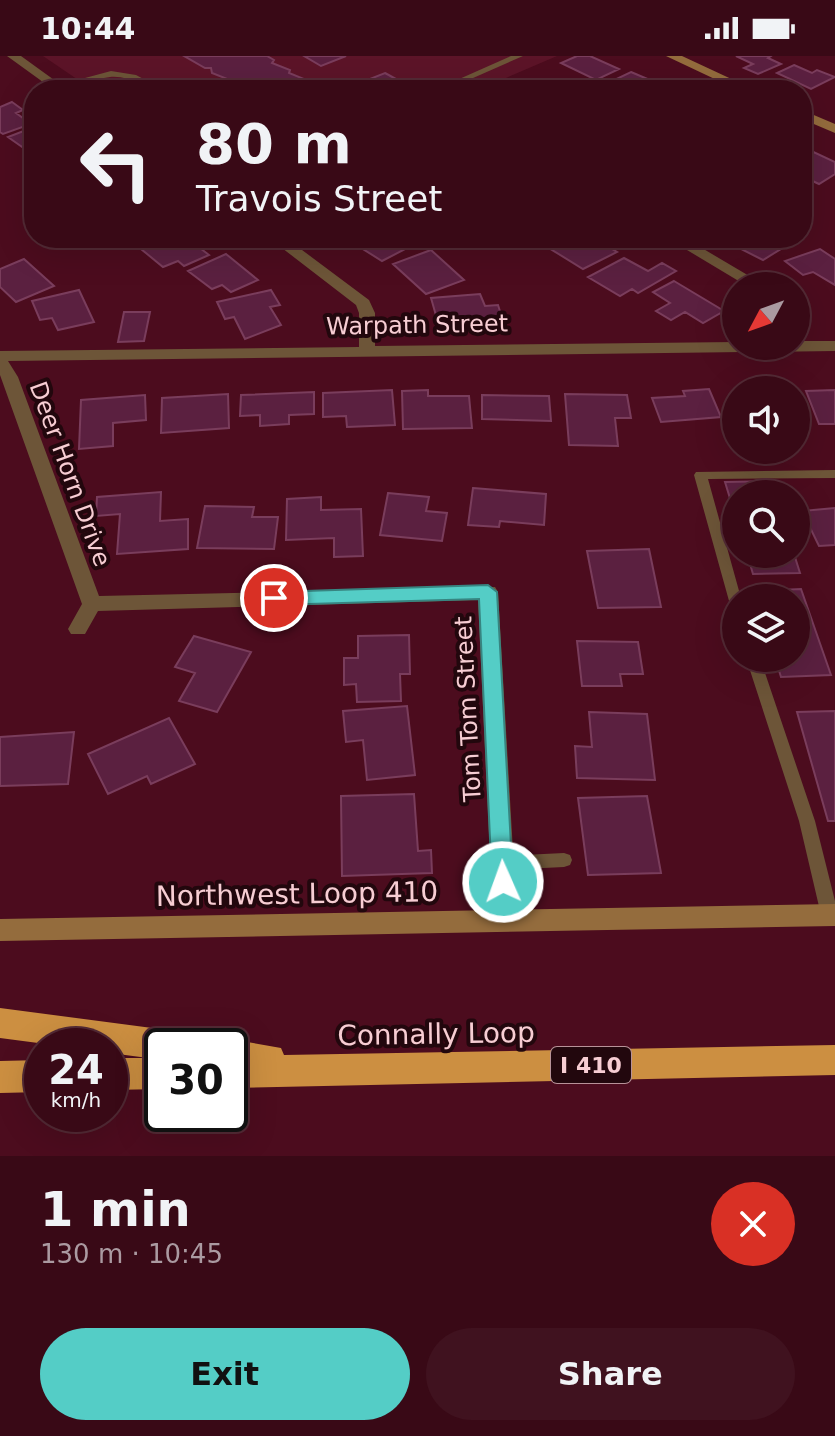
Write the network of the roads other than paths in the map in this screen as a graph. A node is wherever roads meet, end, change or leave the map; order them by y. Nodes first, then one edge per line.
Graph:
1 (13, 56) edge
2 (519, 56) edge
3 (672, 56) edge
4 (48, 80) edge
5 (89, 80) edge
6 (145, 80) edge
7 (461, 80) dead end
8 (726, 80) edge
9 (812, 119) edge
10 (835, 129) edge
11 (289, 248) edge
12 (692, 248) edge
13 (734, 272) edge
14 (810, 346) edge
15 (835, 346) edge
16 (722, 347) edge
17 (367, 350) junction
18 (0, 359) edge
19 (835, 474) edge
20 (730, 584) edge
21 (92, 604) junction
22 (78, 629) dead end
23 (758, 672) edge
24 (564, 860) dead end
25 (502, 863) junction
26 (833, 915) edge
27 (505, 920) junction
28 (0, 930) edge
29 (0, 1023) edge
30 (144, 1042) edge
31 (248, 1056) edge
32 (835, 1060) edge
33 (348, 1070) junction
34 (248, 1072) edge
35 (24, 1076) edge
36 (0, 1077) edge

1 - 4 street
2 - 7 lane
3 - 8 main road
5 - 6 lane
9 - 10 main road
11 - 17 street
12 - 13 street
14 - 15 street, Warpath Street
16 - 17 street, Warpath Street
17 - 18 street, Warpath Street
18 - 21 street, Deer Horn Drive
19 - 20 lane
21 - 22 street
21 - 25 street, Tom Tom Street
23 - 26 lane
24 - 25 lane
25 - 27 street, Tom Tom Street
26 - 27 main road, Northwest Loop 410
27 - 28 main road, Northwest Loop 410
29 - 30 highway
31 - 33 highway
32 - 33 highway, Connally Loop / I 410
33 - 34 highway, Connally Loop / I 410
35 - 36 highway

